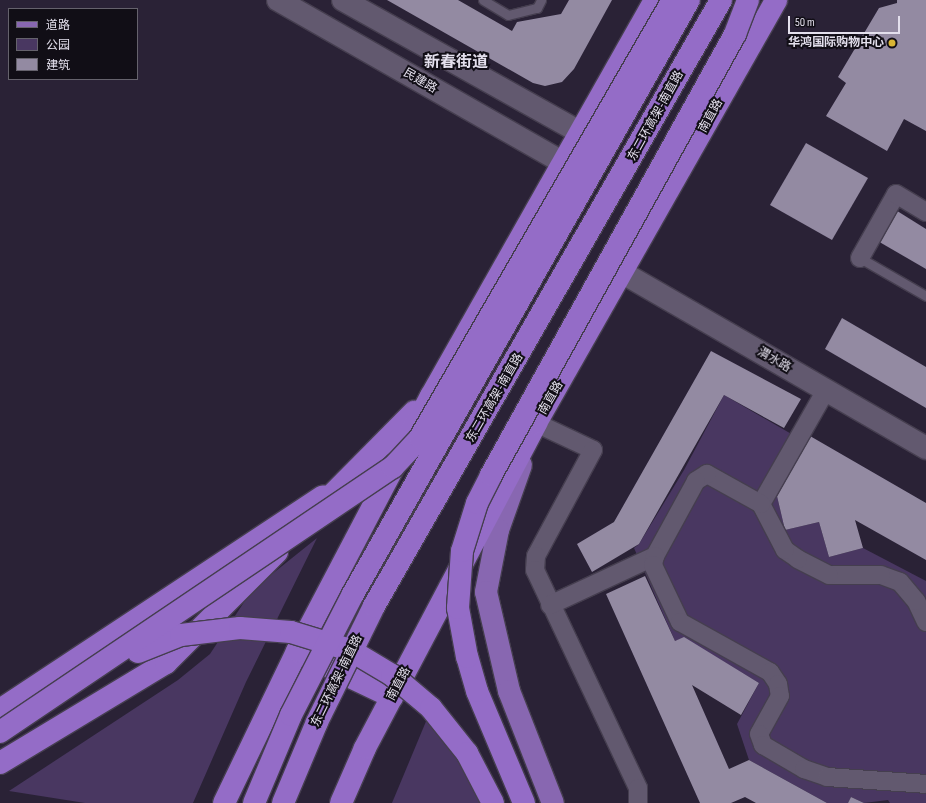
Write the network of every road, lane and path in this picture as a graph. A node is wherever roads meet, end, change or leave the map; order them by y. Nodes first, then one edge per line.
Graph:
1 (278, 0) edge
2 (343, 0) edge
3 (482, 0) edge
4 (541, 0) edge
5 (655, 0) edge
6 (673, 0) edge
7 (689, 0) edge
8 (722, 0) edge
9 (748, 0) edge
10 (776, 0) edge
11 (579, 132) junction
12 (562, 162) junction
13 (926, 212) edge
14 (860, 258) joint
15 (623, 272) junction
16 (926, 296) edge
17 (826, 390) junction
18 (431, 396) junction
19 (536, 423) junction
20 (926, 448) edge
21 (350, 477) junction
22 (761, 504) junction
23 (655, 556) junction
24 (550, 604) junction
25 (926, 622) edge
26 (297, 652) junction
27 (69, 688) junction
28 (392, 697) junction
29 (0, 710) edge
30 (0, 732) edge
31 (0, 762) edge
32 (926, 784) edge
33 (224, 803) edge
34 (254, 803) edge
35 (283, 803) edge
36 (341, 803) edge
37 (493, 803) edge
38 (524, 803) edge
39 (553, 803) edge
40 (638, 803) edge

1 - 12 street, 民建路
2 - 11 street
3 - 4 lane
5 - 11 highway
6 - 27 highway, bridge
7 - 34 highway, 东二环高架-南直路, bridge
8 - 35 highway, 东二环高架-南直路, bridge
9 - 38 highway, bridge
10 - 15 highway, 南直路
11 - 12 highway
12 - 18 highway
13 - 14 street
14 - 16 lane
15 - 17 street, 渭水路
15 - 19 highway, 南直路
17 - 20 street, 渭水路
17 - 22 street
18 - 21 highway
18 - 26 highway
19 - 24 street
19 - 28 highway, 南直路
19 - 39 main road
21 - 29 highway
21 - 31 highway
22 - 23 street
22 - 25 street
23 - 24 street
23 - 32 street
24 - 40 street
26 - 28 highway
26 - 33 highway
27 - 30 highway, bridge
27 - 37 highway, bridge
28 - 36 highway, 南直路

